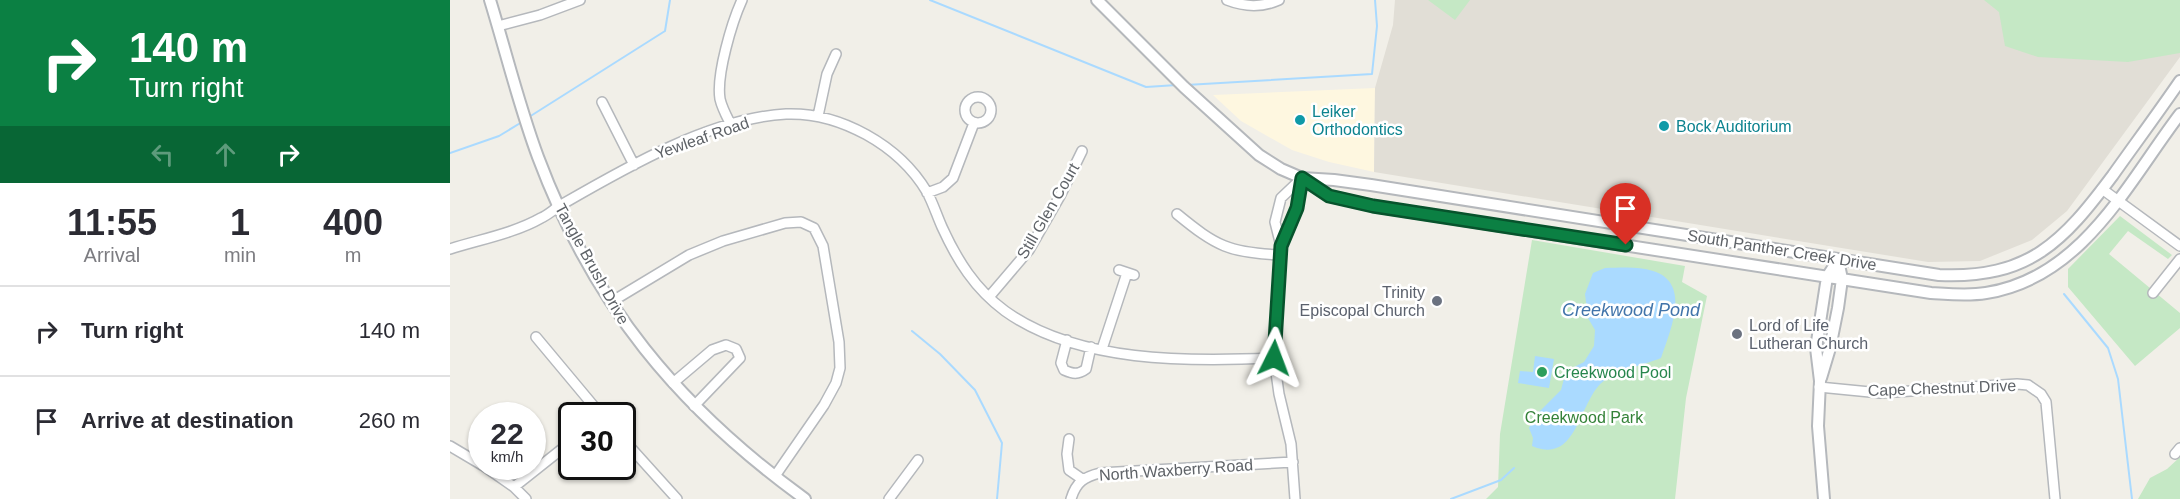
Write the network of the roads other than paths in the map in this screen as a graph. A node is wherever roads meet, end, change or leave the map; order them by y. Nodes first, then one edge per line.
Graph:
1 (490, 0) edge
2 (580, 0) edge
3 (742, 0) edge
4 (1098, 0) edge
5 (1227, 0) edge
6 (1279, 0) edge
7 (498, 26) junction
8 (836, 54) dead end
9 (2180, 81) edge
10 (602, 102) dead end
11 (2180, 114) edge
12 (818, 116) junction
13 (974, 123) dead end
14 (731, 125) junction
15 (1082, 152) dead end
16 (634, 165) junction
17 (1302, 178) junction
18 (2102, 189) junction
19 (927, 193) junction
20 (2118, 200) junction
21 (559, 207) junction
22 (1177, 214) dead end
23 (2180, 246) edge
24 (450, 249) edge
25 (1281, 250) junction
26 (2180, 259) edge
27 (1838, 260) junction
28 (1127, 273) dead end
29 (1827, 277) junction
30 (1842, 279) junction
31 (2153, 293) dead end
32 (989, 297) junction
33 (611, 302) junction
34 (536, 338) dead end
35 (1067, 340) junction
36 (1091, 347) junction
37 (1102, 349) junction
38 (1274, 358) junction
39 (673, 383) junction
40 (1820, 384) junction
41 (590, 402) edge
42 (694, 406) junction
43 (1069, 439) dead end
44 (450, 446) edge
45 (558, 452) edge
46 (636, 454) edge
47 (468, 457) edge
48 (918, 460) dead end
49 (1293, 462) junction
50 (775, 476) junction
51 (1082, 479) junction
52 (504, 480) edge
53 (514, 487) junction
54 (526, 499) edge
55 (677, 499) edge
56 (805, 499) edge
57 (889, 499) edge
58 (1071, 499) edge
59 (1295, 499) edge
60 (1824, 499) edge
61 (2055, 499) edge

1 - 7 street, Tangle Brush Drive
2 - 7 street
3 - 14 street
4 - 17 street, South Panther Creek Drive
5 - 6 street
7 - 21 street, Tangle Brush Drive
8 - 12 street
9 - 18 street, South Panther Creek Drive
10 - 16 street, Yewleaf Road
11 - 20 street, South Panther Creek Drive
12 - 14 street, Yewleaf Road
12 - 19 street, Yewleaf Road
13 - 19 street
14 - 16 street, Yewleaf Road
15 - 32 street, Still Glen Court
16 - 21 street, Yewleaf Road
17 - 25 street
17 - 25 street
17 - 27 street, South Panther Creek Drive
17 - 29 street, South Panther Creek Drive
18 - 20 street
18 - 27 street, South Panther Creek Drive
19 - 32 street, Yewleaf Road
20 - 23 street
20 - 30 street, South Panther Creek Drive
21 - 24 street, Yewleaf Road
21 - 33 street, Tangle Brush Drive
22 - 25 street
25 - 38 street
26 - 31 street
27 - 29 street
27 - 30 street
28 - 37 street
29 - 30 street, South Panther Creek Drive
29 - 40 street
30 - 40 street
32 - 35 street, Yewleaf Road
33 - 39 street, Tangle Brush Drive
33 - 50 street
34 - 41 street
35 - 36 street, Yewleaf Road
35 - 36 street
36 - 37 street, Yewleaf Road
37 - 38 street, Yewleaf Road
38 - 49 street
39 - 42 street, Tangle Brush Drive
39 - 42 street
40 - 60 street
40 - 61 street, Cape Chestnut Drive
42 - 50 street, Tangle Brush Drive
43 - 51 street
44 - 47 street
45 - 53 street
46 - 55 street
48 - 57 street
49 - 51 street, North Waxberry Road
49 - 59 street
50 - 56 street, Tangle Brush Drive
51 - 58 street, North Waxberry Road
52 - 53 street
53 - 54 street

